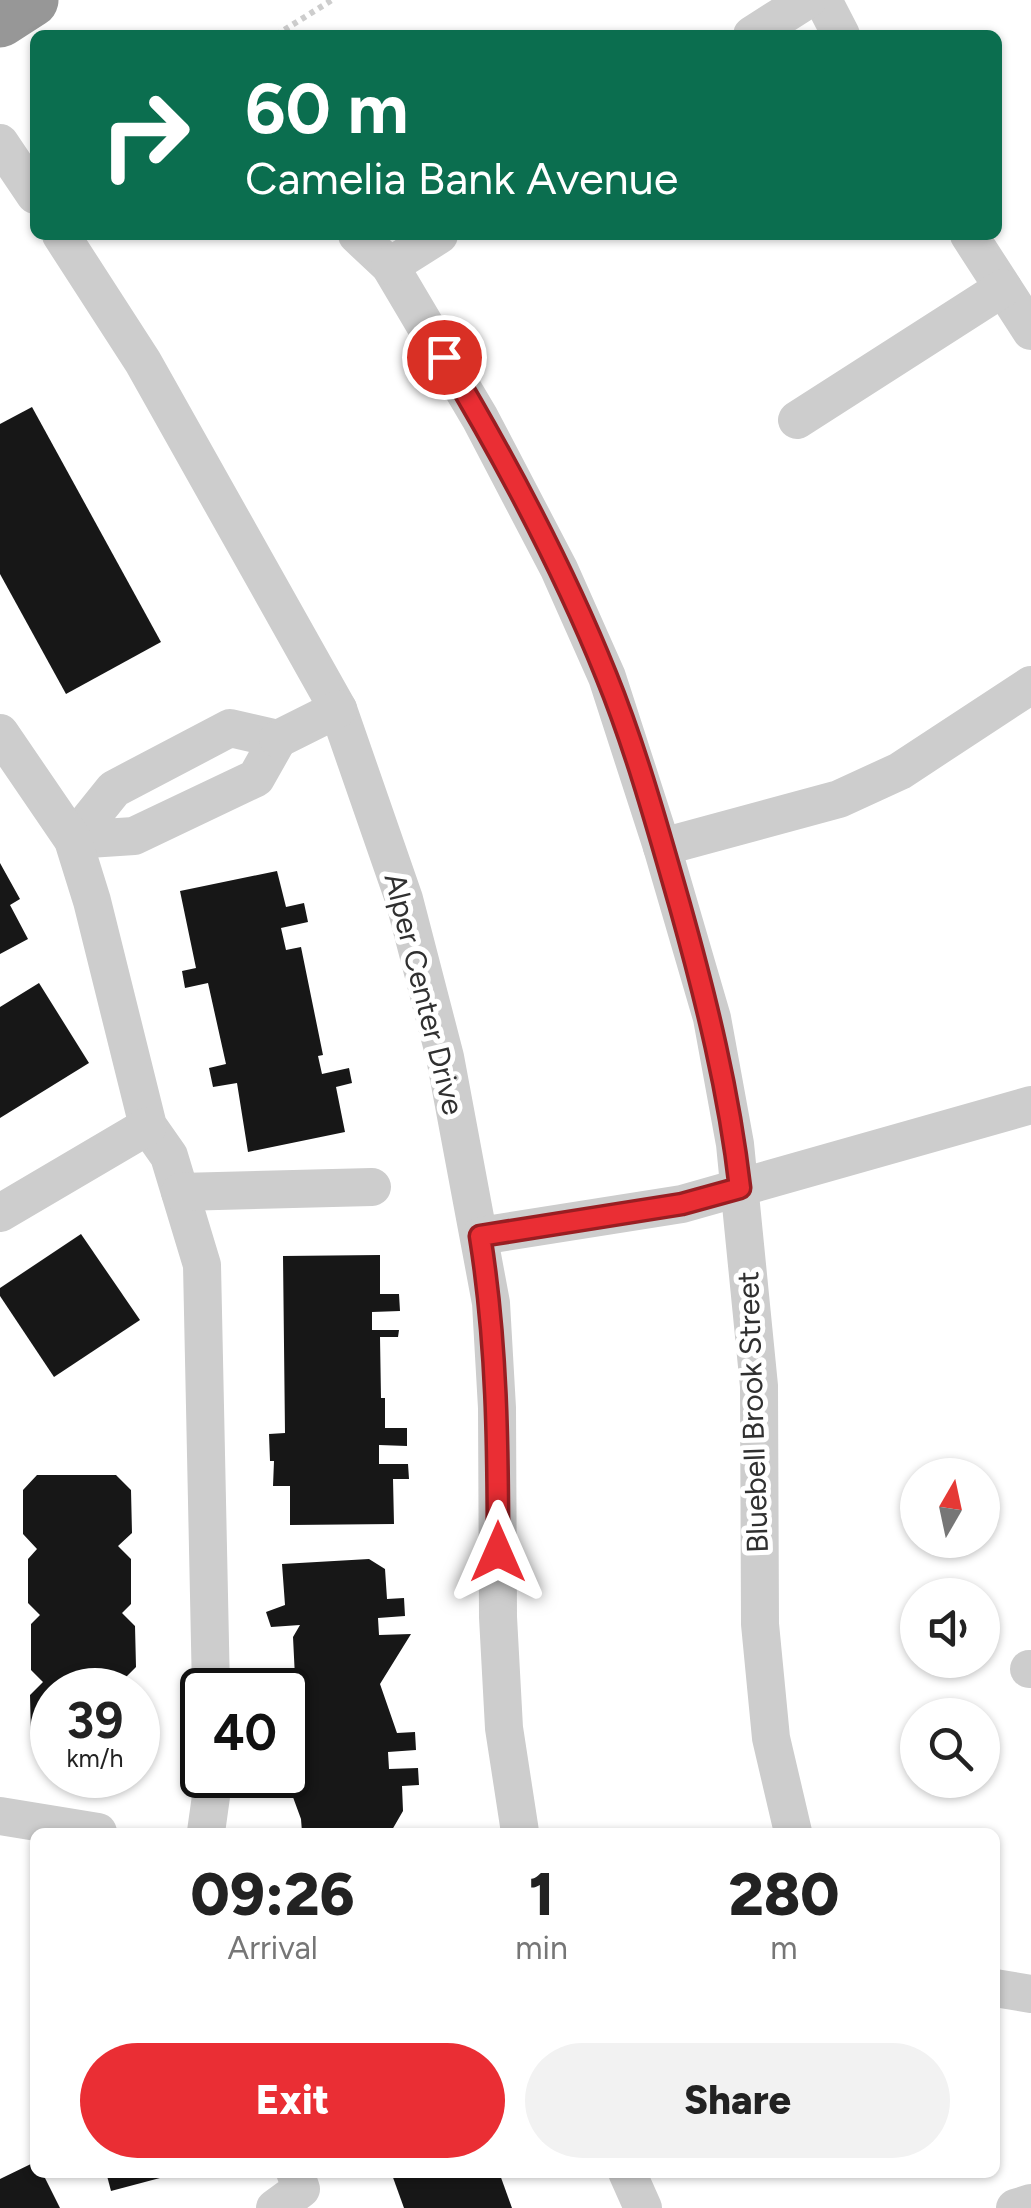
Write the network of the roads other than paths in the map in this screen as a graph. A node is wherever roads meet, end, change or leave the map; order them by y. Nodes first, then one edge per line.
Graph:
1 (32, 0) edge
2 (806, 0) edge
3 (823, 0) edge
4 (0, 20) edge
5 (760, 30) edge
6 (838, 30) edge
7 (0, 143) edge
8 (30, 188) edge
9 (64, 240) edge
10 (362, 240) edge
11 (432, 240) edge
12 (972, 240) edge
13 (390, 266) junction
14 (1004, 288) junction
15 (1031, 331) edge
16 (797, 420) dead end
17 (1031, 685) edge
18 (338, 709) junction
19 (0, 733) edge
20 (278, 739) junction
21 (74, 840) junction
22 (662, 847) junction
23 (1031, 1106) edge
24 (148, 1126) junction
25 (372, 1187) dead end
26 (740, 1188) junction
27 (180, 1192) junction
28 (0, 1213) edge
29 (480, 1236) junction
30 (211, 1668) edge
31 (211, 1798) edge
32 (0, 1816) edge
33 (74, 1828) edge
34 (207, 1828) edge
35 (519, 1828) edge
36 (792, 1828) edge
37 (1000, 1989) edge
38 (1031, 1994) edge
39 (630, 2178) edge
40 (1031, 2203) edge
41 (642, 2208) edge
42 (1015, 2208) edge

1 - 4 highway
2 - 5 street
3 - 6 street
7 - 8 street
9 - 18 street, Alper Center Drive
10 - 13 street, Bluebell Brook Street
11 - 13 street
12 - 14 street
13 - 22 street, Bluebell Brook Street
14 - 15 street
14 - 16 street
17 - 22 street
18 - 20 street
18 - 29 street, Alper Center Drive
19 - 21 street
20 - 21 street
20 - 21 street
21 - 24 street
22 - 26 street, Bluebell Brook Street
23 - 26 street
24 - 27 street
24 - 28 street
25 - 27 street
26 - 29 street
26 - 36 street, Bluebell Brook Street
27 - 30 street
29 - 35 street, Alper Center Drive
31 - 34 street
32 - 33 street
37 - 38 street
39 - 41 street
40 - 42 street

